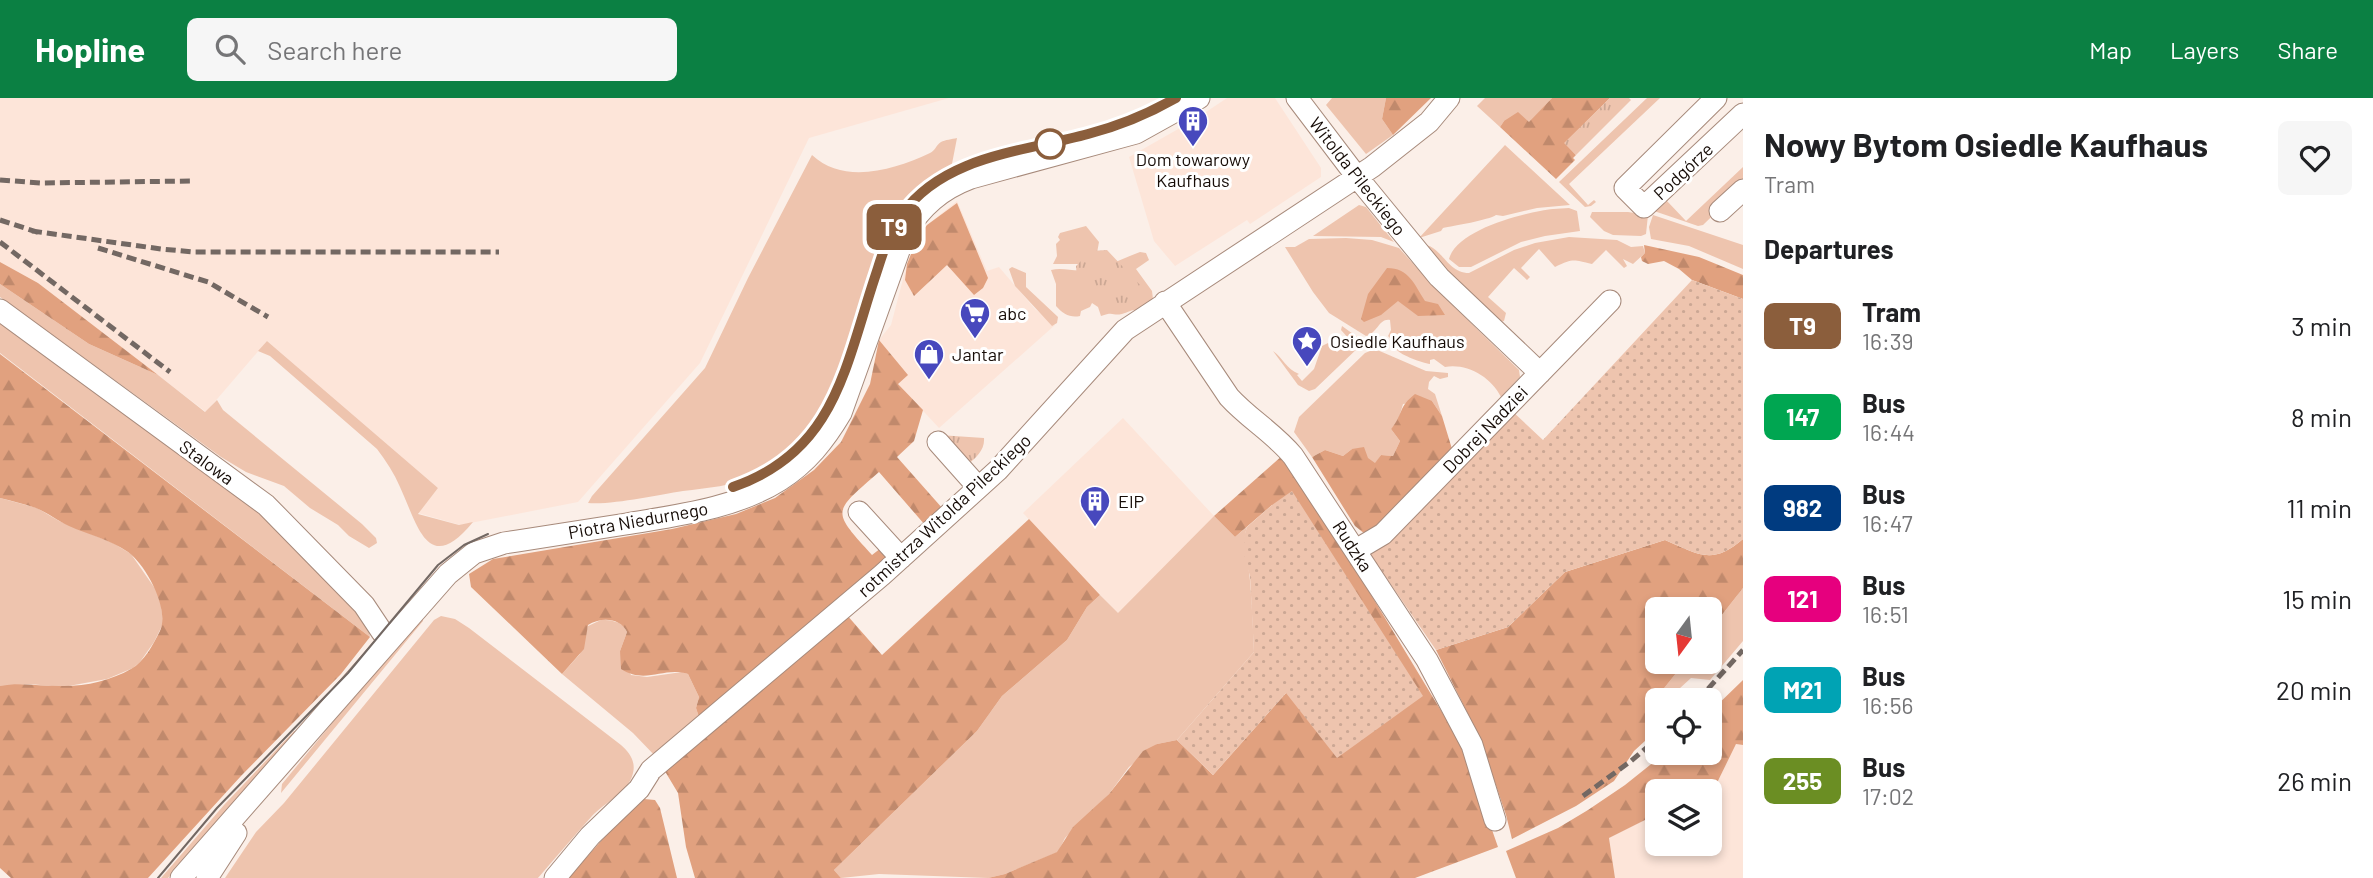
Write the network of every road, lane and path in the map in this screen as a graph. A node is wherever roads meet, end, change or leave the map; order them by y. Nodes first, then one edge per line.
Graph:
1 (1199, 98) edge
2 (1297, 98) edge
3 (1449, 98) edge
4 (1716, 98) edge
5 (1743, 114) edge
6 (1357, 177) junction
7 (1743, 190) edge
8 (1720, 211) dead end
9 (1610, 301) dead end
10 (1165, 302) junction
11 (0, 310) edge
12 (1540, 373) junction
13 (938, 442) dead end
14 (978, 488) junction
15 (859, 512) dead end
16 (1356, 550) junction
17 (901, 558) junction
18 (390, 639) junction
19 (273, 776) junction
20 (1495, 820) dead end
21 (181, 878) edge
22 (207, 878) edge
23 (555, 878) edge

1 - 18 street, Piotra Niedurnego
2 - 6 street, Witolda Pileckiego
3 - 6 street, rotmistrza Witolda Pileckiego
4 - 5 street, Podgórze
6 - 10 street, rotmistrza Witolda Pileckiego
6 - 12 street, Witolda Pileckiego
7 - 8 street
9 - 12 street, Dobrej Nadziei
10 - 14 street, rotmistrza Witolda Pileckiego
10 - 16 street, Rudzka
11 - 18 street, Stalowa
12 - 16 street, Dobrej Nadziei
13 - 14 street
14 - 17 street, rotmistrza Witolda Pileckiego
15 - 17 street
16 - 20 street, Rudzka
17 - 23 street, rotmistrza Witolda Pileckiego
18 - 19 street, Piotra Niedurnego
19 - 21 street, Piotra Niedurnego
19 - 22 street, Piotra Niedurnego

